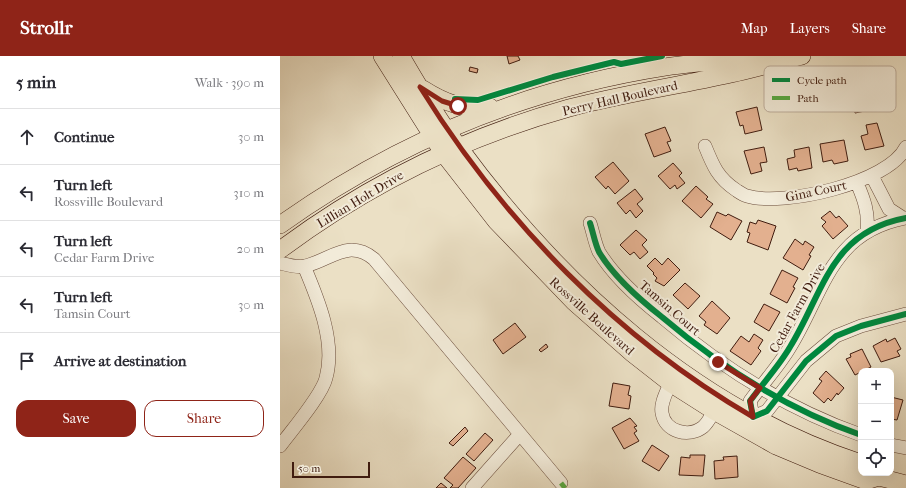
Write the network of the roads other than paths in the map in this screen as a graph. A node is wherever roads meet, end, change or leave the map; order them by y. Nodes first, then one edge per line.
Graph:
1 (382, 56) edge
2 (400, 56) edge
3 (772, 56) edge
4 (802, 56) edge
5 (420, 87) junction
6 (512, 104) junction
7 (439, 133) junction
8 (458, 146) junction
9 (705, 146) dead end
10 (906, 147) edge
11 (442, 153) junction
12 (872, 176) junction
13 (857, 183) junction
14 (904, 218) edge
15 (590, 223) dead end
16 (280, 225) edge
17 (867, 231) junction
18 (280, 250) edge
19 (280, 263) edge
20 (304, 266) junction
21 (906, 314) edge
22 (790, 348) junction
23 (806, 361) junction
24 (670, 383) junction
25 (760, 388) junction
26 (776, 398) junction
27 (714, 411) junction
28 (753, 417) junction
29 (520, 434) junction
30 (858, 434) edge
31 (280, 446) edge
32 (894, 446) edge
33 (906, 448) edge
34 (858, 462) edge
35 (875, 476) edge
36 (880, 476) edge
37 (561, 483) dead end
38 (906, 484) edge
39 (472, 488) edge

1 - 7 main road, Rossville Boulevard
2 - 5 main road, Rossville Boulevard
3 - 6 main road, Perry Hall Boulevard
4 - 8 main road, Perry Hall Boulevard
5 - 6 main road
5 - 7 main road, Rossville Boulevard
6 - 7 main road, Perry Hall Boulevard
7 - 8 main road, Rossville Boulevard
7 - 11 main road, Rossville Boulevard
7 - 16 main road, Lillian Holt Drive
8 - 11 main road, Perry Hall Boulevard
8 - 28 main road, Rossville Boulevard
9 - 13 street, Gina Court
10 - 12 street, Gina Court
11 - 18 main road, Lillian Holt Drive
11 - 24 main road, Rossville Boulevard
12 - 13 street, Gina Court
12 - 14 street
13 - 17 street, Gina Court
14 - 17 street, Cedar Farm Drive
15 - 25 street, Tamsin Court
17 - 22 street, Cedar Farm Drive
19 - 20 street
20 - 29 street
20 - 31 street
21 - 23 street
22 - 23 street, Cedar Farm Drive
22 - 25 street, Cedar Farm Drive
23 - 26 street
24 - 27 main road, Rossville Boulevard
24 - 27 street
25 - 26 street, Tamsin Court
25 - 28 street, Cedar Farm Drive
26 - 28 street
26 - 30 street, Tamsin Court
27 - 35 main road, Rossville Boulevard
28 - 34 main road, Rossville Boulevard
29 - 37 street
29 - 39 street
32 - 33 street
36 - 38 main road, Rossville Boulevard

